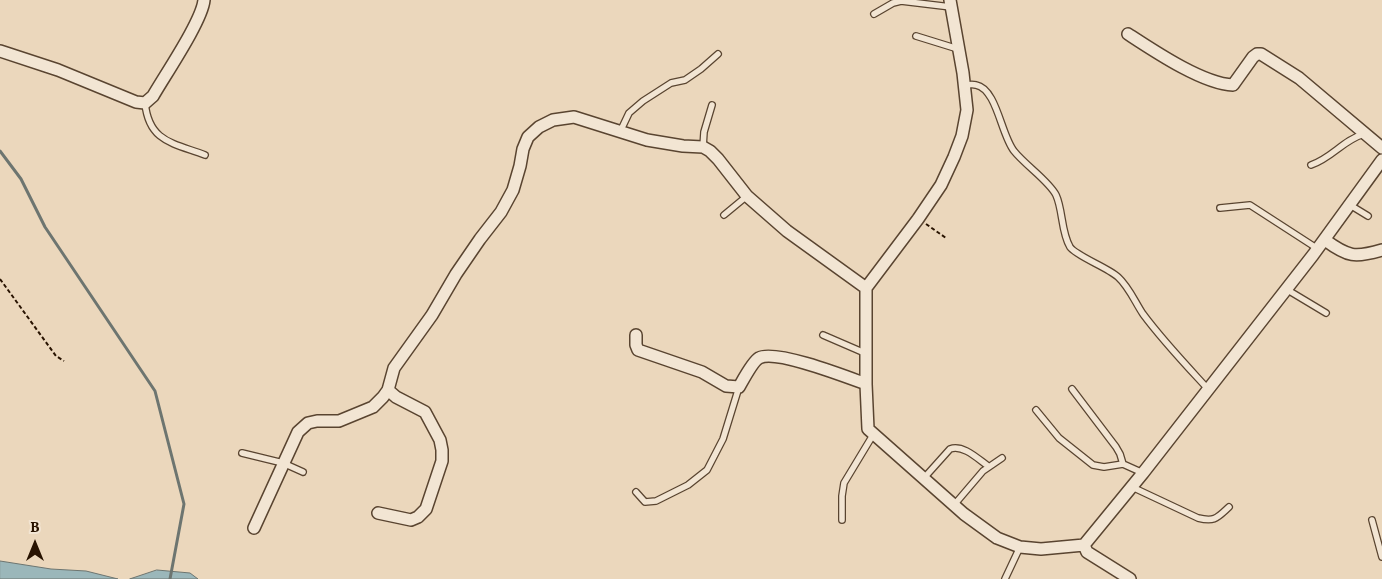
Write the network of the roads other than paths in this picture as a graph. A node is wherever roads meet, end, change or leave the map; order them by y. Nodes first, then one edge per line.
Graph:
1 (204, 0) edge
2 (950, 3) edge
3 (874, 14) dead end
4 (1128, 34) dead end
5 (916, 36) dead end
6 (958, 50) junction
7 (0, 51) edge
8 (718, 54) dead end
9 (964, 85) junction
10 (145, 103) junction
11 (712, 105) dead end
12 (620, 132) junction
13 (1366, 134) junction
14 (704, 147) junction
15 (1382, 148) edge
16 (205, 155) dead end
17 (1382, 160) edge
18 (1311, 165) dead end
19 (747, 196) junction
20 (1350, 205) junction
21 (1220, 208) dead end
22 (724, 216) dead end
23 (1368, 216) dead end
24 (1321, 244) junction
25 (1382, 250) edge
26 (866, 288) junction
27 (1286, 289) junction
28 (1326, 313) dead end
29 (636, 335) dead end
30 (823, 335) dead end
31 (866, 354) junction
32 (866, 384) junction
33 (739, 387) junction
34 (1072, 388) dead end
35 (1208, 389) junction
36 (388, 390) junction
37 (1036, 410) dead end
38 (873, 435) junction
39 (242, 453) dead end
40 (1002, 458) dead end
41 (283, 462) junction
42 (1123, 464) junction
43 (988, 466) junction
44 (303, 472) dead end
45 (1144, 473) junction
46 (924, 478) junction
47 (1132, 487) junction
48 (636, 492) dead end
49 (954, 505) junction
50 (1229, 508) dead end
51 (378, 513) dead end
52 (842, 520) dead end
53 (1372, 520) dead end
54 (254, 528) dead end
55 (1084, 545) junction
56 (1020, 547) junction
57 (1382, 557) edge
58 (1005, 579) edge
59 (1130, 579) edge

1 - 10 street
2 - 3 lane
2 - 6 street
4 - 13 street
5 - 6 lane
6 - 9 street
7 - 10 street
8 - 12 lane
9 - 26 street
9 - 35 lane
10 - 16 lane
11 - 14 lane
12 - 14 street
12 - 36 street
13 - 15 street
13 - 18 lane
14 - 19 street
17 - 20 street
19 - 22 lane
19 - 26 street
20 - 23 lane
20 - 24 street
21 - 24 lane
24 - 25 street
24 - 27 street
26 - 31 street
27 - 28 lane
27 - 35 street
29 - 33 street
30 - 31 lane
31 - 32 street
32 - 33 street
32 - 38 street
33 - 48 lane
34 - 42 lane
35 - 45 street
36 - 41 street
36 - 51 street
37 - 42 lane
38 - 46 street
38 - 52 lane
39 - 41 lane
40 - 43 lane
41 - 44 lane
41 - 54 street
42 - 45 lane
43 - 46 lane
43 - 49 lane
45 - 47 street
46 - 49 street
47 - 50 lane
47 - 55 street
49 - 56 street
53 - 57 lane
55 - 56 street
55 - 59 street
56 - 58 lane

